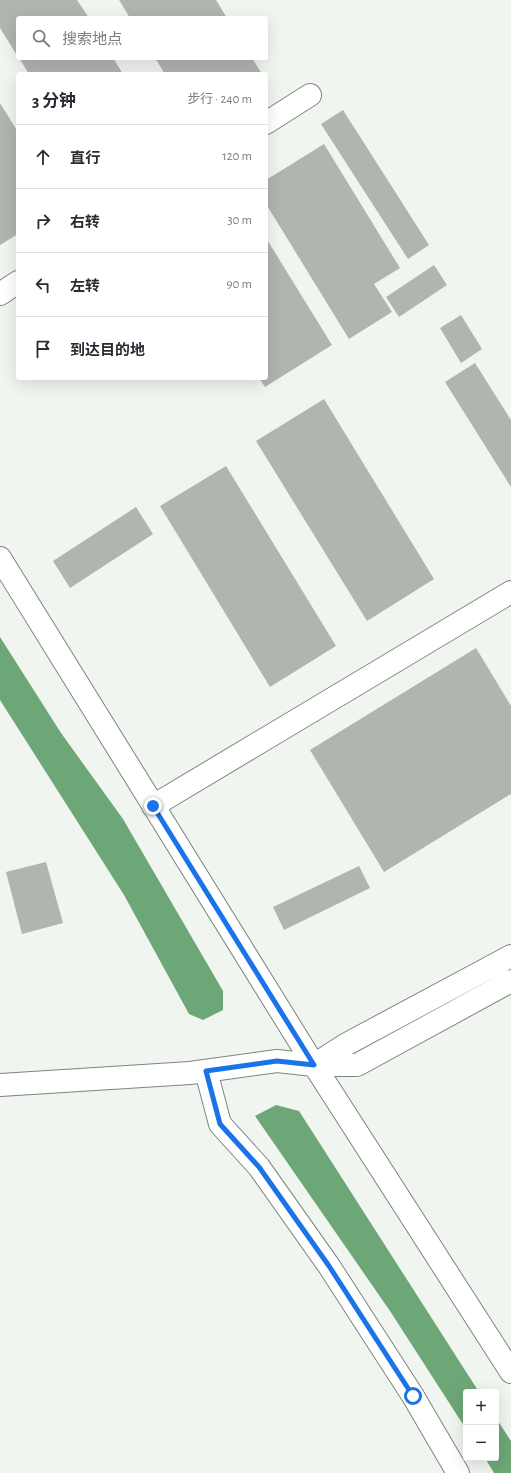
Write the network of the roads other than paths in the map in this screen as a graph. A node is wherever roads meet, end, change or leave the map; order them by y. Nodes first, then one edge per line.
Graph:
1 (310, 95) dead end
2 (268, 122) edge
3 (16, 283) edge
4 (0, 294) edge
5 (0, 558) edge
6 (511, 592) edge
7 (153, 806) junction
8 (511, 956) edge
9 (511, 982) edge
10 (314, 1065) junction
11 (206, 1071) junction
12 (0, 1085) edge
13 (511, 1372) edge
14 (458, 1473) edge

1 - 2 street
3 - 4 street
5 - 7 street
6 - 7 street
7 - 10 street
8 - 10 street
9 - 10 street
10 - 11 street
10 - 13 street
11 - 12 street
11 - 14 street

